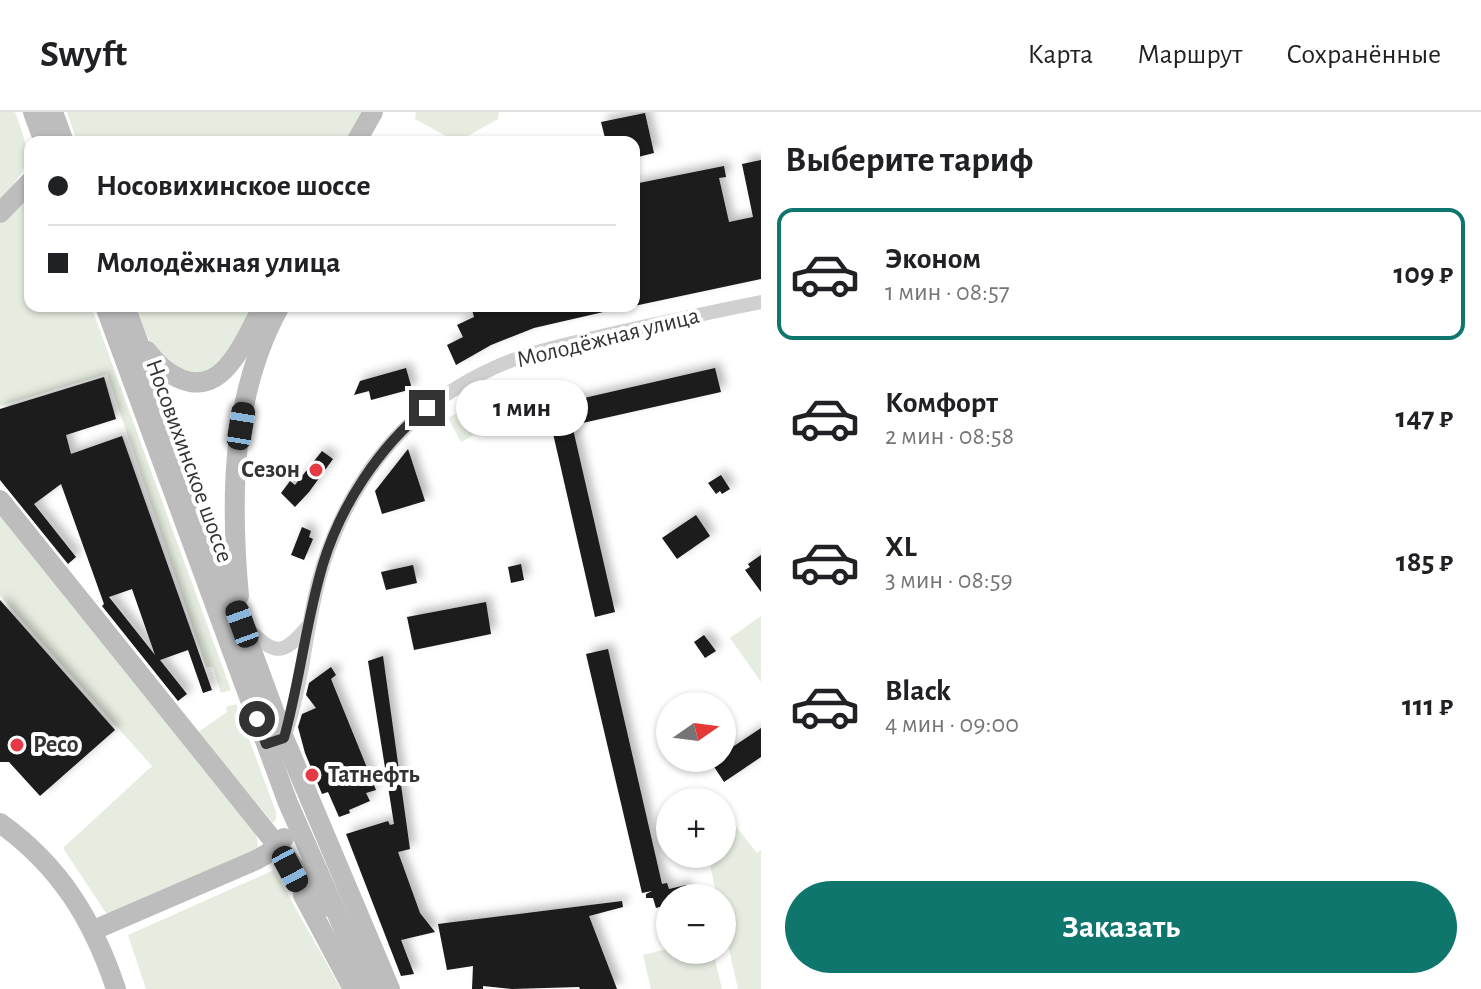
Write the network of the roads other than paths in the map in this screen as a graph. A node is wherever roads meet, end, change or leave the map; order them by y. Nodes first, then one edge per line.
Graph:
1 (33, 112) edge
2 (53, 112) edge
3 (373, 112) edge
4 (387, 112) edge
5 (41, 136) edge
6 (62, 136) edge
7 (359, 136) edge
8 (373, 136) edge
9 (24, 188) edge
10 (0, 213) edge
11 (761, 302) edge
12 (107, 312) edge
13 (127, 312) edge
14 (259, 312) edge
15 (277, 312) edge
16 (136, 336) junction
17 (0, 500) edge
18 (311, 622) junction
19 (242, 624) junction
20 (275, 741) junction
21 (288, 803) junction
22 (0, 823) edge
23 (277, 846) junction
24 (94, 930) junction
25 (354, 954) junction
26 (116, 989) edge
27 (353, 989) edge
28 (370, 989) edge
29 (390, 989) edge

1 - 5 main road
2 - 6 main road
3 - 7 main road
4 - 8 main road
9 - 10 main road
11 - 18 street, Молодёжная улица
12 - 20 main road, Носовихинское шоссе
13 - 16 main road, Носовихинское шоссе
14 - 16 main road
15 - 19 main road
16 - 19 main road, Носовихинское шоссе
17 - 23 main road
18 - 19 street
18 - 20 street, Молодёжная улица
19 - 20 main road, Носовихинское шоссе
20 - 21 main road, Носовихинское шоссе
20 - 29 main road, Носовихинское шоссе
21 - 23 main road
21 - 25 main road, Носовихинское шоссе
22 - 24 main road
23 - 24 main road
23 - 25 main road
23 - 27 main road
24 - 26 main road
25 - 28 main road, Носовихинское шоссе

